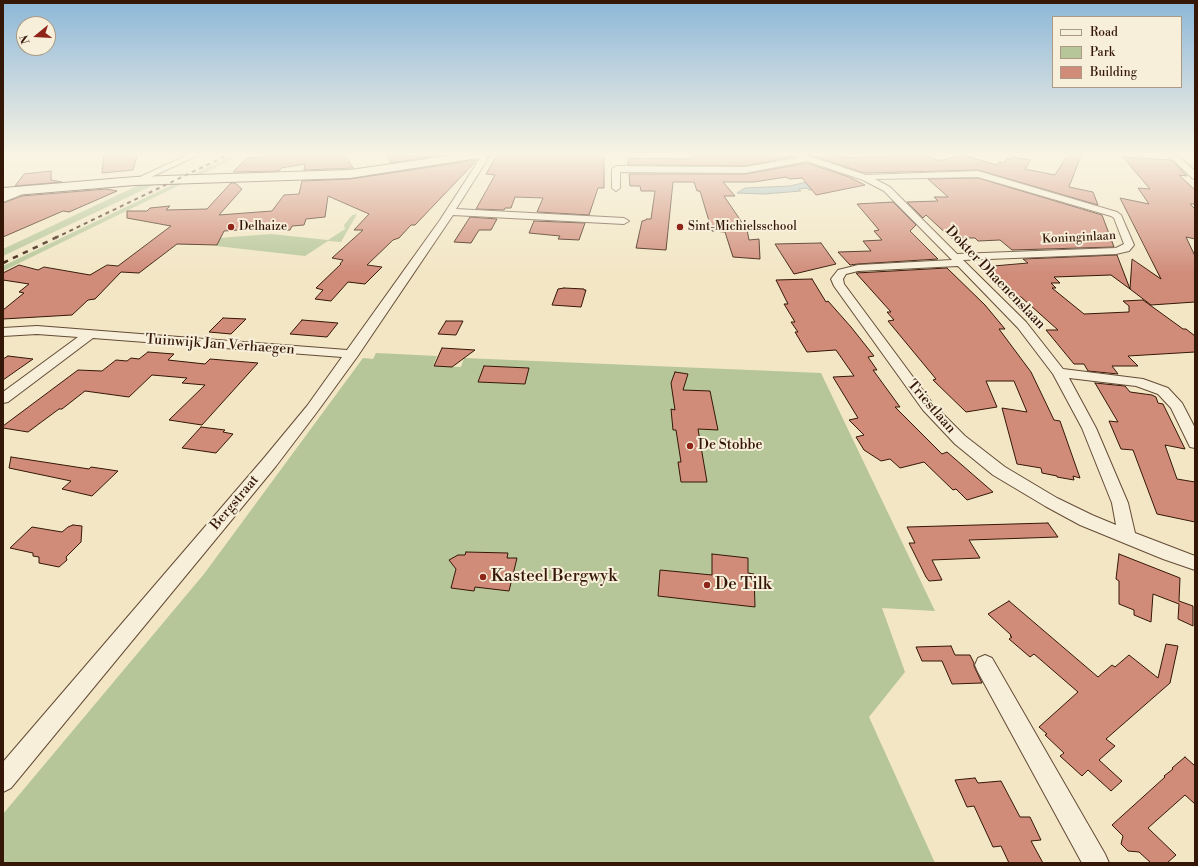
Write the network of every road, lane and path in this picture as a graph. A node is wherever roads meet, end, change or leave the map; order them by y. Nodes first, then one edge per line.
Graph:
1 (462, 193) edge
2 (891, 193) edge
3 (1046, 193) edge
4 (450, 212) junction
5 (624, 221) dead end
6 (958, 260) junction
7 (3, 332) edge
8 (88, 335) junction
9 (352, 354) junction
10 (1059, 373) junction
11 (3, 399) edge
12 (1195, 443) edge
13 (1127, 536) junction
14 (1195, 563) edge
15 (985, 665) dead end
16 (3, 780) edge
17 (1096, 863) edge

1 - 4 street, Bergstraat
2 - 6 street, Dokter Dhaenenslaan
3 - 6 street, Koninginlaan
4 - 5 street
4 - 9 street, Bergstraat
6 - 10 street, Dokter Dhaenenslaan
6 - 13 street, Triestlaan
7 - 8 street, Tuinwijk Jan Verhaegen
8 - 9 street, Tuinwijk Jan Verhaegen
8 - 11 street
9 - 16 street, Bergstraat
10 - 12 street
10 - 13 street, Dokter Dhaenenslaan
13 - 14 street, Triestlaan
15 - 17 street

